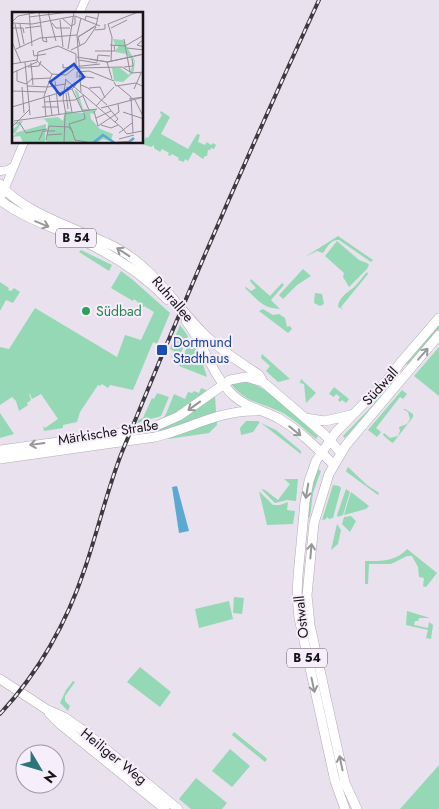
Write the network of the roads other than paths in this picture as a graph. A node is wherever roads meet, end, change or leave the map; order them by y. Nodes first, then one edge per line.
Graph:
1 (84, 0) edge
2 (80, 12) edge
3 (23, 144) edge
4 (14, 166) junction
5 (0, 171) edge
6 (2, 187) edge
7 (0, 200) edge
8 (439, 318) edge
9 (439, 335) edge
10 (263, 382) junction
11 (223, 384) junction
12 (261, 411) junction
13 (354, 414) junction
14 (305, 418) junction
15 (329, 440) junction
16 (0, 450) edge
17 (321, 452) junction
18 (342, 453) junction
19 (0, 459) edge
20 (334, 465) junction
21 (0, 679) edge
22 (46, 709) junction
23 (165, 809) edge
24 (178, 809) edge
25 (345, 809) edge
26 (358, 809) edge

1 - 2 street
3 - 4 street
4 - 5 street
4 - 6 street
6 - 7 street
10 -> 6 main road, Ruhrallee / B 54
7 -> 11 main road, Ruhrallee / B 54
8 - 13 main road, Südwall / B 54
18 -> 9 main road, Südwall / B 54
10 - 11 main road, Märkische Straße
10 - 14 main road, Ruhrallee / B 54
11 - 12 main road, Ruhrallee / B 54
11 -> 16 main road, Märkische Straße
12 -> 17 main road, Ruhrallee / B 54
12 - 19 main road, Märkische Straße
13 - 14 main road
13 - 15 main road, Südwall / B 54
14 - 15 main road, Ruhrallee / B 54
15 - 17 main road, Südwall / B 54
15 - 18 main road, B 54
17 - 20 main road, B 54
17 -> 25 main road, Ostwall / B 54
18 - 20 main road, Südwall / B 54
26 -> 20 main road, Ostwall / B 54
21 - 22 main road, Heiliger Weg
22 - 23 main road, Heiliger Weg
22 - 24 main road, Heiliger Weg

